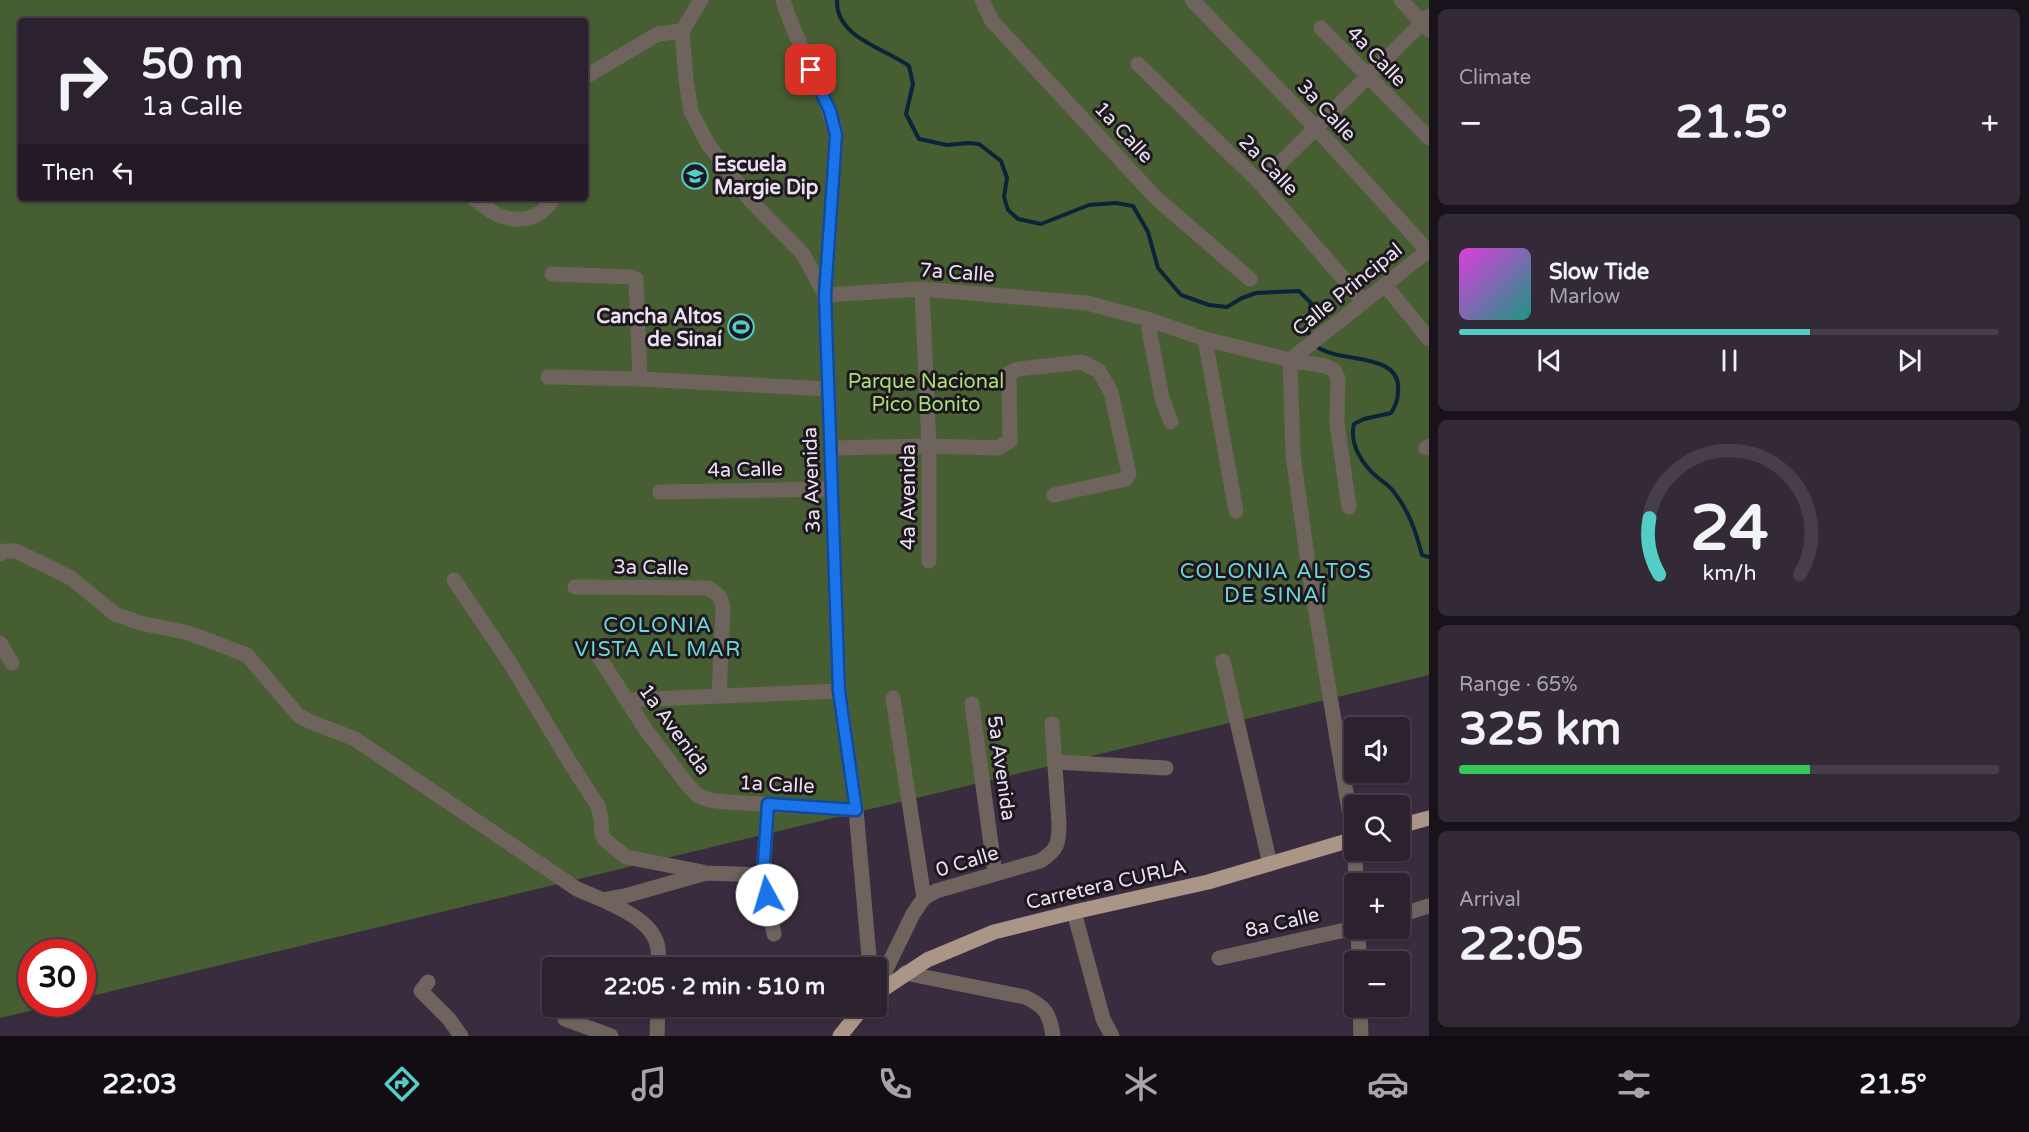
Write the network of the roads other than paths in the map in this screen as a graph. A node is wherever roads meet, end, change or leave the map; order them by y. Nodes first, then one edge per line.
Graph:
1 (701, 0) edge
2 (783, 0) edge
3 (982, 0) edge
4 (1192, 0) edge
5 (1401, 0) edge
6 (1427, 23) edge
7 (1321, 28) dead end
8 (682, 31) junction
9 (1138, 64) dead end
10 (588, 75) edge
11 (1368, 77) junction
12 (1316, 128) junction
13 (1429, 138) edge
14 (1260, 183) junction
15 (477, 201) edge
16 (551, 201) edge
17 (1428, 251) edge
18 (552, 274) dead end
19 (1250, 279) dead end
20 (1385, 285) junction
21 (922, 289) junction
22 (825, 295) junction
23 (1364, 302) junction
24 (1147, 319) junction
25 (1205, 339) junction
26 (1429, 339) edge
27 (1297, 356) junction
28 (548, 377) dead end
29 (640, 379) junction
30 (828, 389) junction
31 (1171, 422) dead end
32 (929, 446) junction
33 (831, 448) junction
34 (832, 489) junction
35 (660, 492) dead end
36 (1054, 495) dead end
37 (1349, 507) dead end
38 (1236, 511) dead end
39 (0, 554) edge
40 (929, 561) dead end
41 (454, 580) dead end
42 (575, 587) dead end
43 (0, 643) edge
44 (599, 657) dead end
45 (1223, 661) dead end
46 (12, 663) dead end
47 (839, 691) junction
48 (719, 695) junction
49 (893, 698) dead end
50 (627, 700) junction
51 (972, 704) dead end
52 (1052, 724) dead end
53 (1055, 762) junction
54 (1166, 768) dead end
55 (697, 795) joint
56 (1347, 795) edge
57 (768, 804) junction
58 (856, 810) junction
59 (1429, 818) edge
60 (1410, 823) edge
61 (1344, 842) edge
62 (1270, 864) junction
63 (706, 873) junction
64 (995, 874) junction
65 (763, 875) junction
66 (924, 898) junction
67 (603, 900) junction
68 (1429, 906) edge
69 (1074, 912) junction
70 (1410, 912) edge
71 (1344, 931) edge
72 (774, 934) dead end
73 (658, 957) edge
74 (869, 957) edge
75 (1219, 958) dead end
76 (887, 969) edge
77 (905, 973) junction
78 (429, 982) dead end
79 (887, 985) edge
80 (658, 1017) edge
81 (855, 1017) edge
82 (1360, 1017) edge
83 (565, 1019) dead end
84 (461, 1036) edge
85 (611, 1036) edge
86 (657, 1036) edge
87 (840, 1036) edge
88 (1053, 1036) edge
89 (1112, 1036) edge
90 (1361, 1036) edge

1 - 8 street
2 - 22 street, 3a Avenida
3 - 19 street, 1a Calle
4 - 12 street, 3a Calle
5 - 6 street
6 - 11 street
7 - 11 street, 4a Calle
8 - 10 street
8 - 22 street
9 - 14 street, 2a Calle
11 - 12 street
11 - 13 street, 4a Calle
12 - 14 street
12 - 17 street, 3a Calle
14 - 23 street, 2a Calle
15 - 16 street
17 - 20 street, Calle Principal
18 - 29 street
20 - 23 street, Calle Principal
20 - 26 street
21 - 22 street, 7a Calle
21 - 24 street, 7a Calle
21 - 32 street, 4a Avenida
22 - 30 street, 3a Avenida
23 - 27 street, Calle Principal
24 - 25 street, 7a Calle
24 - 31 street
25 - 27 street, 7a Calle
25 - 38 street
27 - 37 street, 7a Calle
27 - 56 street
28 - 29 street
29 - 30 street
30 - 33 street, 3a Avenida
32 - 33 street
32 - 36 street
32 - 40 street, 4a Avenida
33 - 34 street, 3a Avenida
34 - 35 street, 4a Calle
34 - 47 street, 3a Avenida
39 - 67 street
41 - 63 street
42 - 48 street, 3a Calle
43 - 46 street
44 - 50 street, 1a Avenida
45 - 62 street
47 - 48 street
47 - 58 street, 3a Avenida
48 - 50 street
49 - 66 street
50 - 55 street, 1a Avenida
51 - 64 street, 5a Avenida
52 - 53 street
53 - 54 street
53 - 64 street, 0 Calle
55 - 57 street, 1a Calle
57 - 58 street, 1a Calle
57 - 65 street
58 - 74 street, 3a Avenida
59 - 60 main road
61 - 62 main road, Carretera CURLA
62 - 69 main road, Carretera CURLA
63 - 65 street
63 - 67 street
64 - 66 street, 0 Calle
65 - 72 street
66 - 76 street, 0 Calle
67 - 73 street
68 - 70 street
69 - 77 main road, Carretera CURLA
69 - 89 street
71 - 75 street, 8a Calle
77 - 79 main road, Carretera CURLA
77 - 88 street
78 - 84 street
80 - 86 street
81 - 87 main road
82 - 90 street
83 - 85 street

